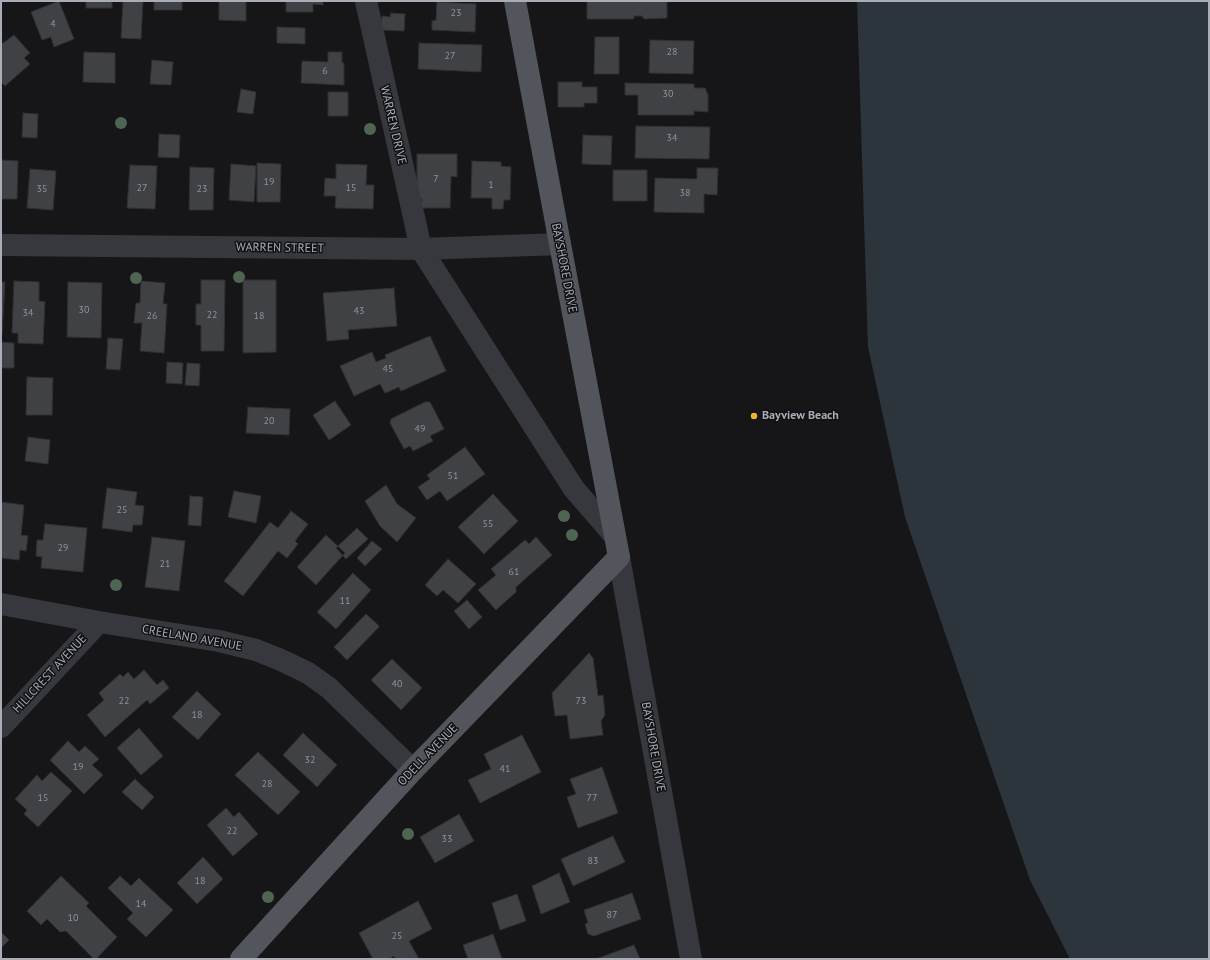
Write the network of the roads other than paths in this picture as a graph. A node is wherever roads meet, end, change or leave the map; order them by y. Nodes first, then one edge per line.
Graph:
1 (366, 1) edge
2 (515, 1) edge
3 (560, 244) junction
4 (1, 245) edge
5 (421, 249) junction
6 (614, 535) junction
7 (619, 557) junction
8 (1, 604) edge
9 (99, 622) junction
10 (1, 727) edge
11 (412, 770) junction
12 (241, 959) edge
13 (691, 959) edge

1 - 5 street, WARREN DRIVE
2 - 3 main road, BAYSHORE DRIVE
3 - 5 street, WARREN STREET
3 - 6 main road, BAYSHORE DRIVE
4 - 5 street, WARREN STREET
5 - 6 street, BAYSHORE DRIVE
6 - 7 main road, BAYSHORE DRIVE
7 - 11 main road, ODELL AVENUE
7 - 13 street, BAYSHORE DRIVE
8 - 9 street, CREELAND AVENUE
9 - 10 street, HILLCREST AVENUE
9 - 11 street, CREELAND AVENUE
11 - 12 main road, ODELL AVENUE

